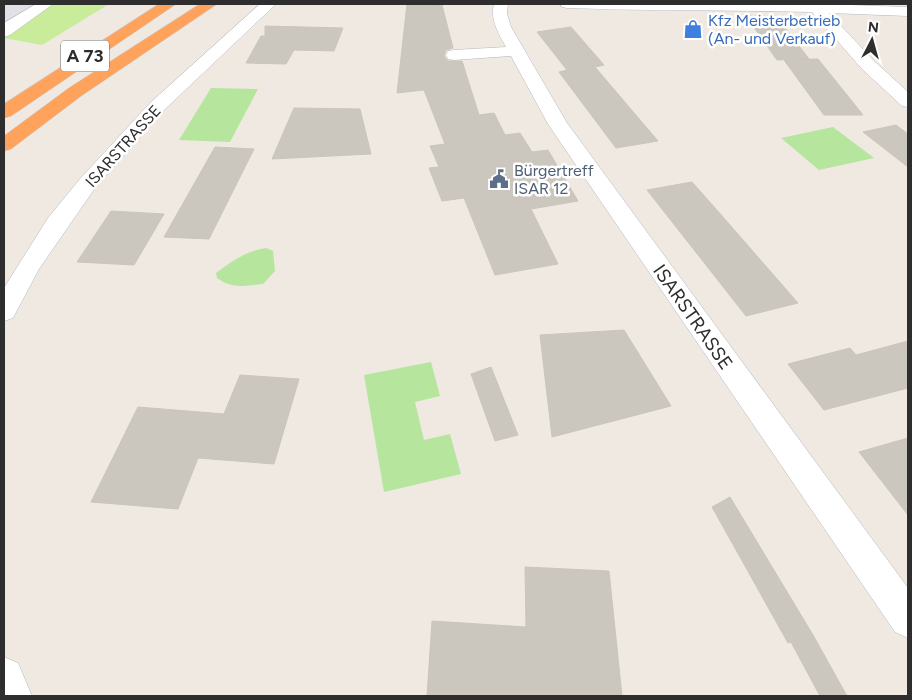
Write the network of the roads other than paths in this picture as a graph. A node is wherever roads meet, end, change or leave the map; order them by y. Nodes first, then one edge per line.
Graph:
1 (46, 4) edge
2 (169, 4) edge
3 (210, 4) edge
4 (269, 4) edge
5 (501, 4) edge
6 (567, 4) edge
7 (719, 4) edge
8 (815, 7) junction
9 (908, 11) edge
10 (4, 32) edge
11 (138, 50) junction
12 (516, 51) junction
13 (454, 55) dead end
14 (908, 102) edge
15 (4, 112) edge
16 (4, 145) edge
17 (4, 162) edge
18 (4, 311) edge
19 (908, 619) edge
20 (4, 677) edge
21 (12, 696) edge

1 - 10 street
2 - 15 highway, A 73
3 - 11 highway, A 73
4 - 18 street, ISARSTRASSE
5 - 12 street, ISARSTRASSE
6 - 7 street
7 - 8 street
8 - 9 street
8 - 14 street
11 - 16 highway, A 73
11 - 17 highway
12 - 13 street
12 - 19 street, ISARSTRASSE
20 - 21 street

